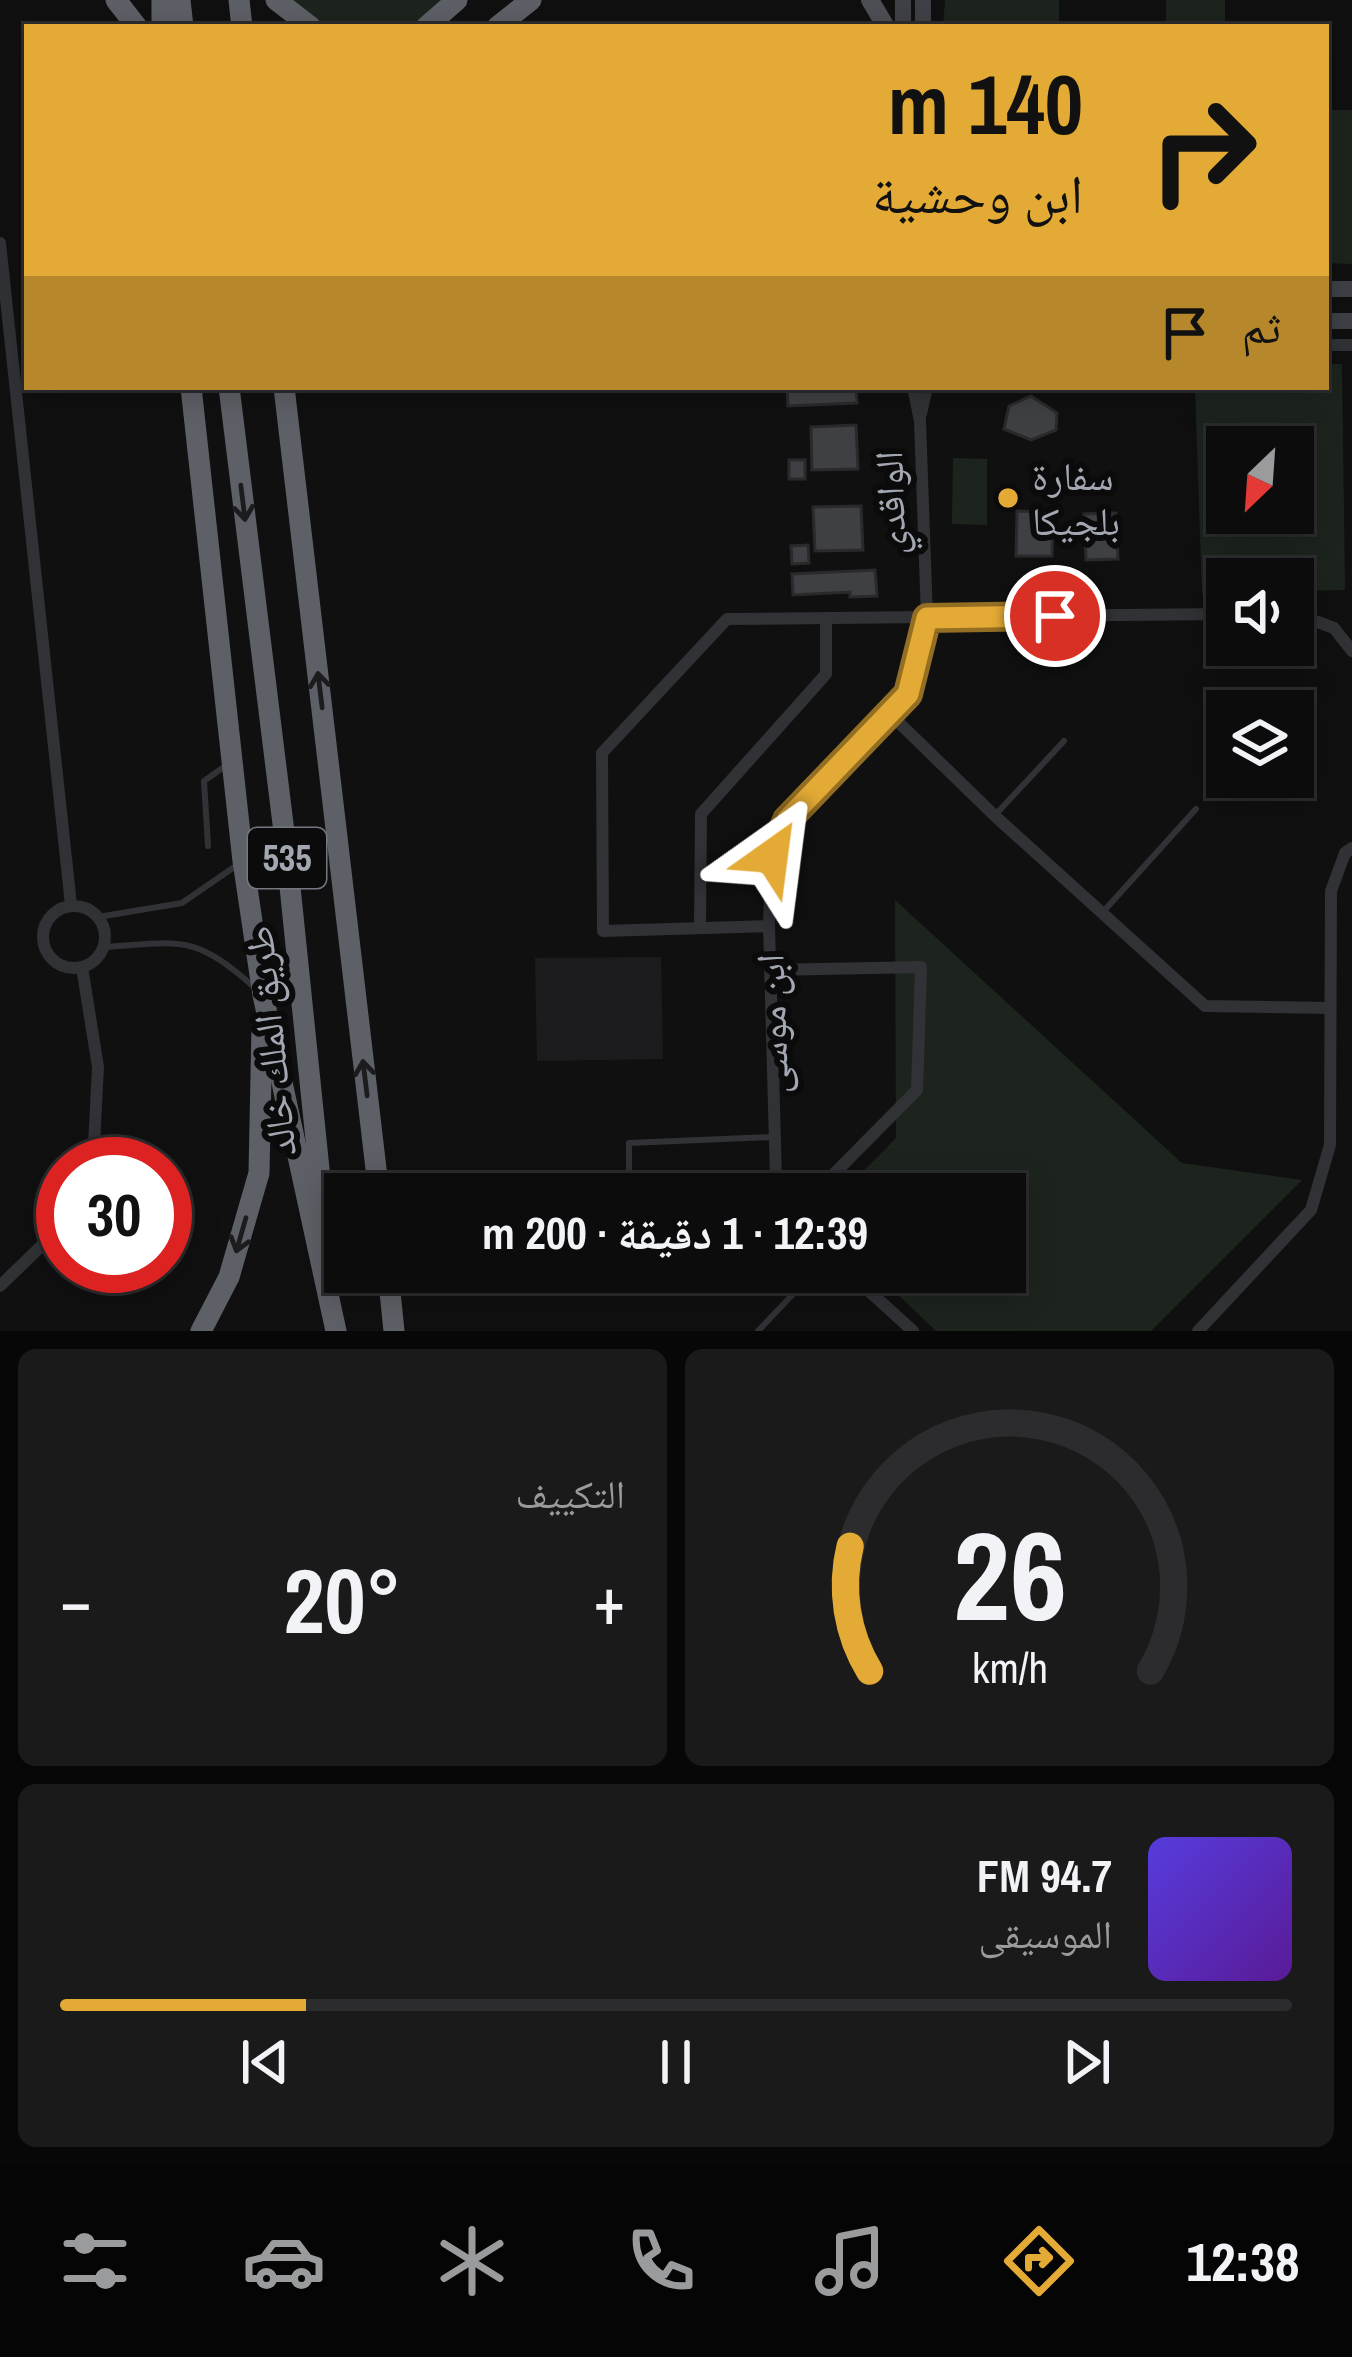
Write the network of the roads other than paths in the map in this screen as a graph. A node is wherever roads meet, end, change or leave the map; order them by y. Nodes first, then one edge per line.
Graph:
1 (116, 0) edge
2 (276, 0) edge
3 (457, 0) edge
4 (531, 0) edge
5 (136, 24) edge
6 (307, 24) edge
7 (429, 24) edge
8 (501, 24) edge
9 (0, 242) edge
10 (190, 390) edge
11 (229, 390) edge
12 (284, 390) edge
13 (297, 390) edge
14 (914, 390) edge
15 (925, 390) edge
16 (920, 421) junction
17 (290, 429) junction
18 (1206, 614) edge
19 (927, 618) junction
20 (826, 619) junction
21 (1314, 621) edge
22 (1352, 651) edge
23 (890, 714) junction
24 (1064, 741) dead end
25 (232, 761) junction
26 (1196, 809) dead end
27 (994, 816) junction
28 (208, 846) dead end
29 (1352, 848) edge
30 (243, 861) junction
31 (71, 905) junction
32 (1102, 913) junction
33 (98, 917) junction
34 (769, 926) junction
35 (700, 928) junction
36 (104, 947) junction
37 (82, 967) junction
38 (771, 970) junction
39 (263, 995) junction
40 (1329, 1008) junction
41 (94, 1137) edge
42 (776, 1137) junction
43 (377, 1173) edge
44 (628, 1173) edge
45 (776, 1173) edge
46 (835, 1173) edge
47 (36, 1251) edge
48 (0, 1286) edge
49 (390, 1293) edge
50 (794, 1293) edge
51 (871, 1293) edge
52 (1202, 1330) edge
53 (201, 1331) edge
54 (336, 1331) edge
55 (394, 1331) edge
56 (758, 1331) edge
57 (913, 1331) edge

1 - 5 highway
2 - 6 highway
3 - 7 highway
4 - 8 highway
9 - 31 street
10 - 25 highway
11 -> 54 highway, طريق الملك خالد / 535
12 - 17 highway, 535
13 - 17 highway
14 - 16 street, الواقدي
15 - 16 street
16 - 19 street, الواقدي
43 -> 17 highway, 535
18 - 19 street
19 - 20 street
19 - 23 street, ابن موسى
20 - 35 street
20 - 35 street
21 - 22 street
23 - 27 street
23 - 34 street, ابن موسى
24 - 27 lane
25 - 28 lane
25 - 30 highway
26 - 32 lane
27 - 32 street
29 - 40 street
30 - 33 lane
30 - 39 highway
31 - 33 street
31 - 37 street
32 - 40 street
33 - 36 street
34 - 35 street
34 - 38 street, ابن موسى
36 - 37 street
36 - 39 lane
37 - 41 street
38 - 42 street, ابن موسى
38 - 46 street
39 -> 53 highway
39 - 54 highway
40 - 52 street
42 - 44 lane
42 - 45 street, ابن موسى
47 - 48 street
49 - 55 highway
50 - 56 lane
51 - 57 street

